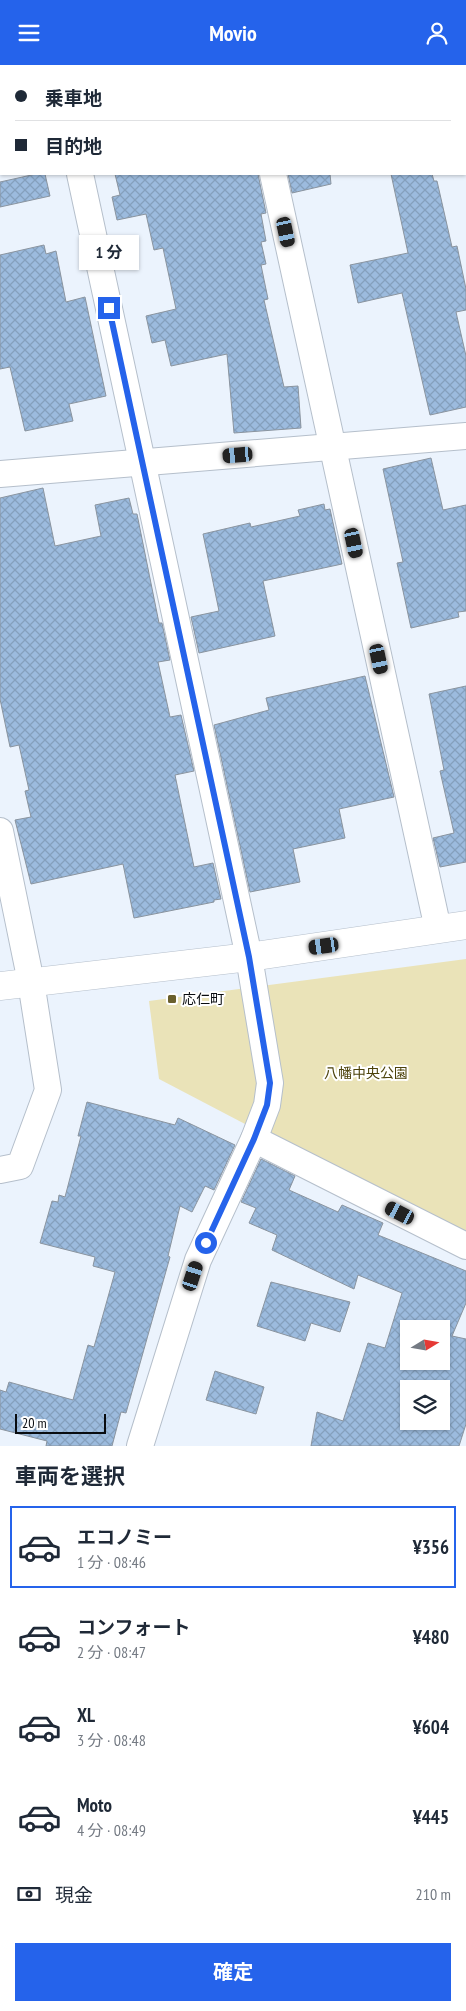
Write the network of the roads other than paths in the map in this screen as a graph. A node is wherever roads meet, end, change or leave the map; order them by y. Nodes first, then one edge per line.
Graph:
1 (80, 175) edge
2 (273, 175) edge
3 (466, 436) edge
4 (333, 447) junction
5 (143, 462) junction
6 (0, 474) edge
7 (0, 831) edge
8 (466, 925) edge
9 (438, 929) junction
10 (249, 957) junction
11 (31, 982) junction
12 (0, 985) edge
13 (254, 1139) junction
14 (0, 1171) edge
15 (466, 1246) edge
16 (140, 1446) edge

1 - 5 street
2 - 4 street
3 - 4 street
4 - 5 street
4 - 9 street
5 - 6 street
5 - 10 street
7 - 11 street
8 - 9 street
9 - 10 street
10 - 11 street
10 - 13 street
11 - 12 street
11 - 14 street
13 - 15 street
13 - 16 street

